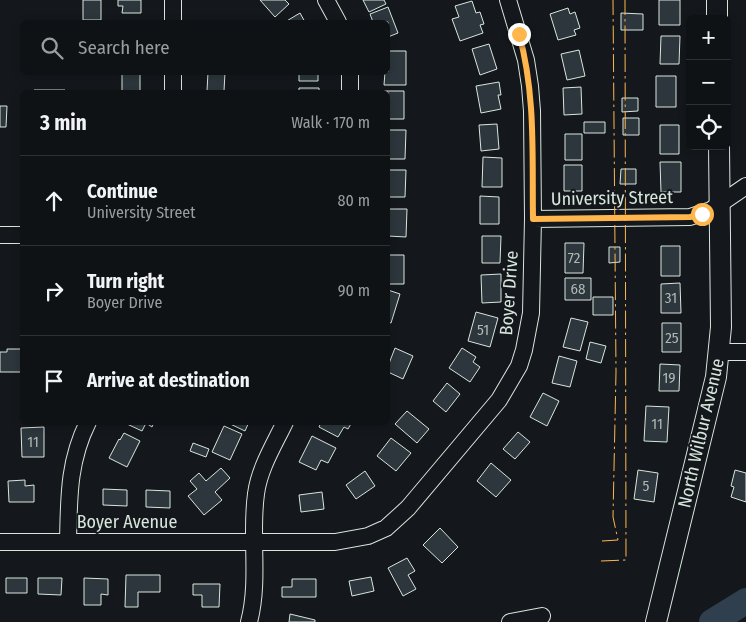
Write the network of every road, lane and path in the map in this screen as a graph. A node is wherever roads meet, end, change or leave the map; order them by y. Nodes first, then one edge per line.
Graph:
1 (173, 0) edge
2 (326, 0) edge
3 (508, 0) edge
4 (717, 0) edge
5 (717, 15) edge
6 (173, 20) edge
7 (337, 20) edge
8 (173, 75) edge
9 (350, 75) edge
10 (173, 90) edge
11 (350, 90) edge
12 (719, 150) edge
13 (746, 186) edge
14 (720, 206) junction
15 (533, 219) junction
16 (0, 235) edge
17 (20, 235) edge
18 (720, 352) junction
19 (746, 352) edge
20 (87, 425) edge
21 (284, 425) edge
22 (0, 542) edge
23 (68, 542) junction
24 (254, 542) junction
25 (542, 616) dead end
26 (249, 622) edge
27 (510, 622) edge
28 (656, 622) edge

1 - 6 street
2 - 7 street
3 - 15 street, Boyer Drive
4 - 5 main road
8 - 10 street
9 - 11 street
12 - 14 main road, North Wilbur Avenue
13 - 14 street, University Street
14 - 15 street, University Street
14 - 18 main road, North Wilbur Avenue
15 - 24 street, Boyer Drive
16 - 17 street
18 - 19 street
18 - 28 main road, North Wilbur Avenue
20 - 23 street
21 - 24 street
22 - 23 street, Boyer Avenue
23 - 24 street, Boyer Avenue
24 - 26 street
25 - 27 street

